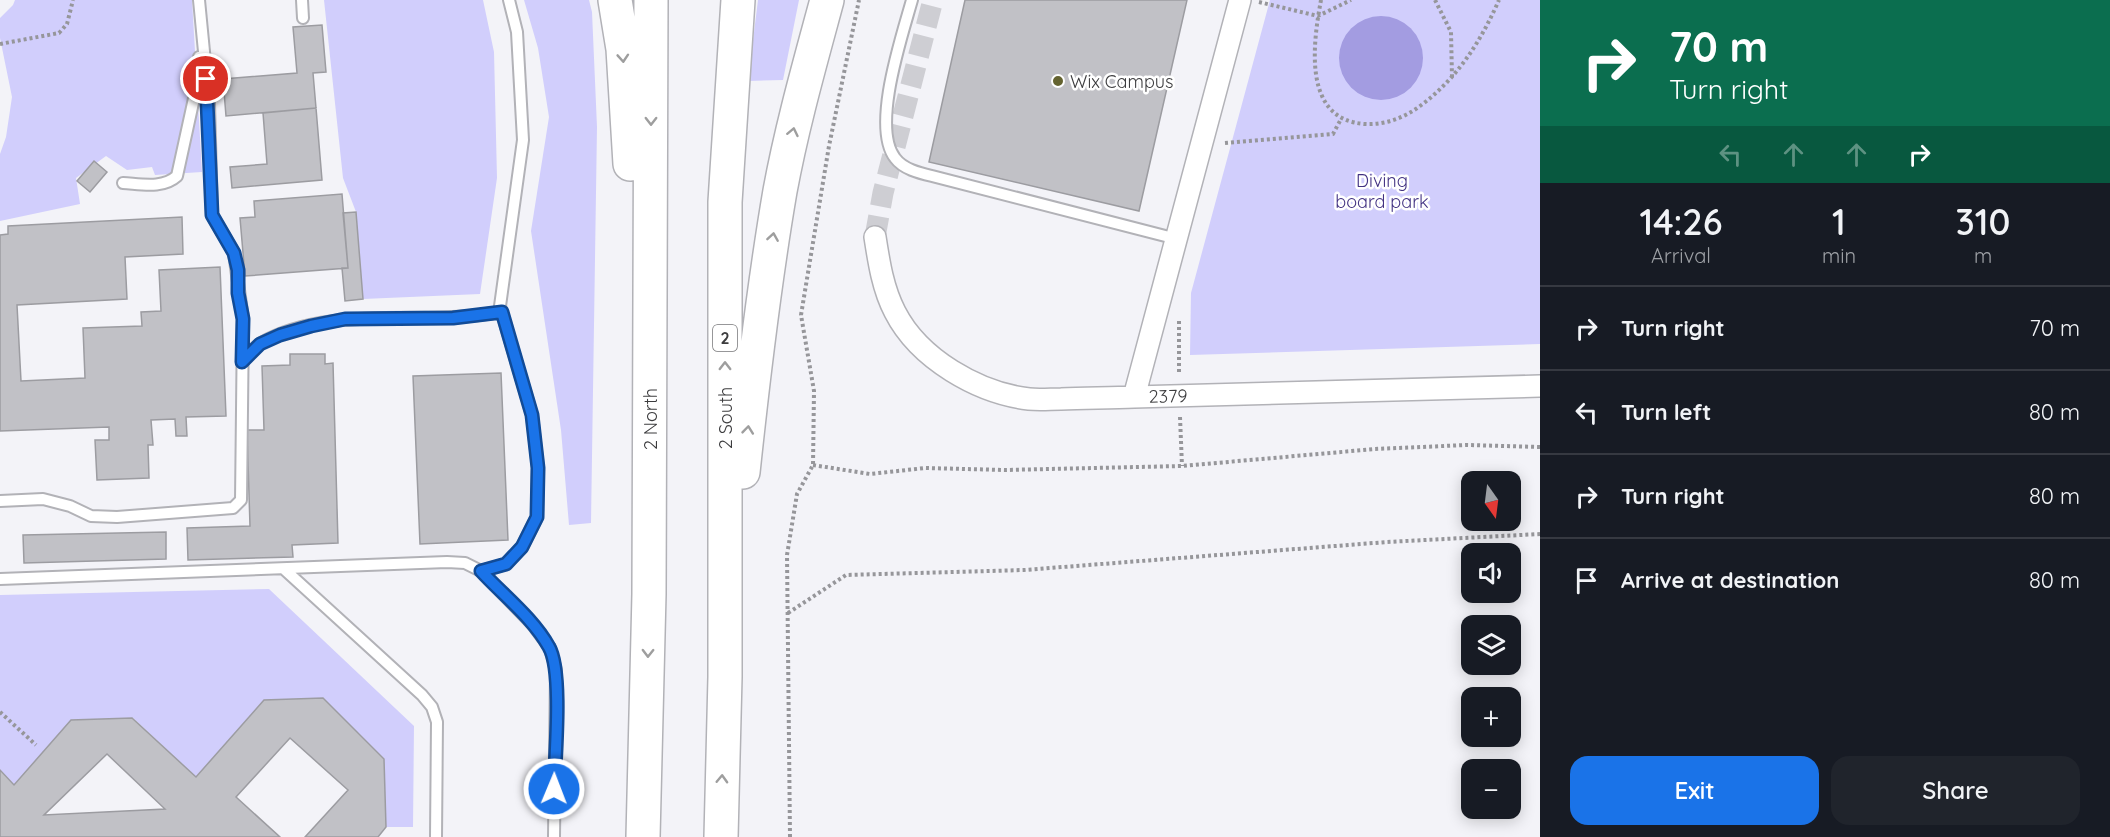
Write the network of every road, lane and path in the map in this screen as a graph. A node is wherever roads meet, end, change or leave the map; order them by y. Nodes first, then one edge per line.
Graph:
1 (73, 0) edge
2 (302, 0) edge
3 (509, 0) edge
4 (615, 0) edge
5 (651, 0) edge
6 (726, 0) edge
7 (738, 0) edge
8 (827, 0) edge
9 (860, 0) edge
10 (912, 0) edge
11 (1240, 0) edge
12 (1256, 0) edge
13 (1321, 0) edge
14 (1351, 0) edge
15 (1435, 0) edge
16 (1499, 0) edge
17 (199, 4) edge
18 (1318, 15) junction
19 (303, 18) dead end
20 (0, 44) edge
21 (1452, 78) junction
22 (1341, 119) junction
23 (1219, 144) dead end
24 (123, 183) dead end
25 (725, 202) junction
26 (875, 237) tunnel mouth
27 (1177, 239) junction
28 (502, 312) junction
29 (1179, 317) dead end
30 (242, 362) junction
31 (1540, 386) edge
32 (1180, 396) junction
33 (1134, 397) junction
34 (1540, 447) edge
35 (813, 465) junction
36 (1182, 466) junction
37 (0, 501) edge
38 (1540, 534) edge
39 (284, 569) junction
40 (481, 571) junction
41 (0, 579) edge
42 (649, 594) junction
43 (787, 614) junction
44 (725, 677) junction
45 (0, 712) edge
46 (36, 745) dead end
47 (436, 837) edge
48 (554, 837) edge
49 (643, 837) edge
50 (721, 837) edge
51 (790, 837) edge

1 - 20 path
2 - 19 lane
3 - 28 lane
4 -> 42 highway
5 -> 42 highway, 2 North
6 - 25 highway
7 - 25 highway, 2 South / 2
44 -> 8 highway
9 - 35 path
10 - 27 lane
11 - 27 street, 2379
12 - 18 path
13 - 18 path
14 - 18 path
15 - 21 path
16 - 21 path
17 - 24 lane
17 - 30 lane
18 - 22 path
21 - 22 path
22 - 23 path
44 -> 25 highway, 2 South / 2
26 - 33 street
27 - 33 street, 2379
28 - 30 lane
28 - 40 lane
29 - 32 path
30 - 37 lane
31 - 32 street, 2379
32 - 33 street, 2379
32 - 36 path
34 - 36 path
35 - 36 path
35 - 43 path
38 - 43 path
39 - 40 lane
39 - 41 lane
39 - 47 lane
40 - 48 lane
42 -> 49 highway, 2 North
43 - 51 path
50 -> 44 highway, 2 South / 2
45 - 46 path

